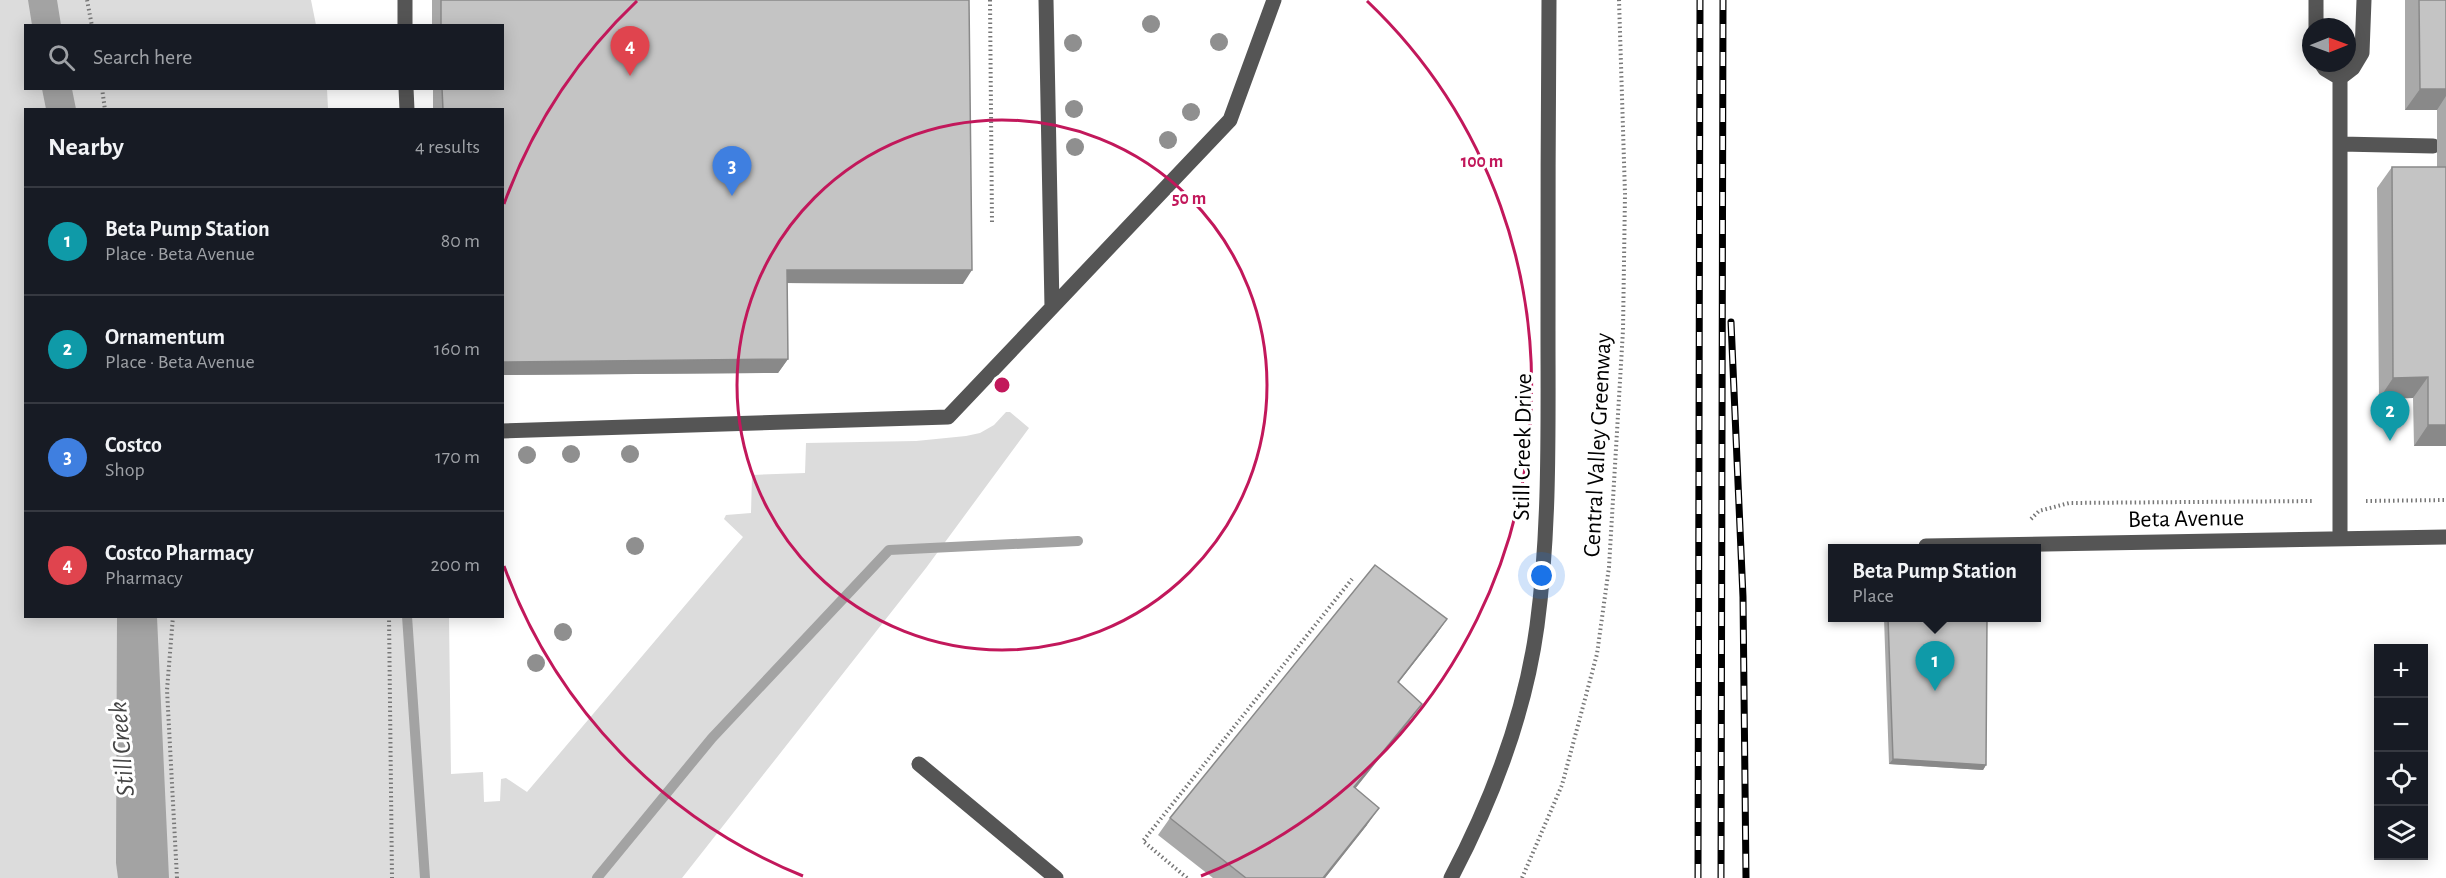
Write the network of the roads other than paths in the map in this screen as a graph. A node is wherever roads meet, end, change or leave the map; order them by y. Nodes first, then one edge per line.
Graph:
1 (405, 0) edge
2 (1046, 0) edge
3 (1274, 0) edge
4 (1549, 0) edge
5 (2316, 0) edge
6 (2364, 0) edge
7 (2316, 18) edge
8 (405, 24) edge
9 (2330, 72) edge
10 (2340, 78) junction
11 (406, 90) edge
12 (407, 108) edge
13 (2341, 144) junction
14 (2433, 146) dead end
15 (1052, 307) junction
16 (504, 430) edge
17 (2446, 537) edge
18 (2340, 539) junction
19 (2041, 544) edge
20 (919, 764) dead end
21 (1056, 878) edge
22 (1451, 878) edge

1 - 8 street
2 - 15 street
3 - 15 street
4 - 22 street, Still Creek Drive
5 - 7 street
6 - 10 street
9 - 10 street
10 - 13 street
11 - 12 street
13 - 14 street
13 - 18 street
15 - 16 street
17 - 18 street, Beta Avenue
18 - 19 street, Beta Avenue
20 - 21 street

